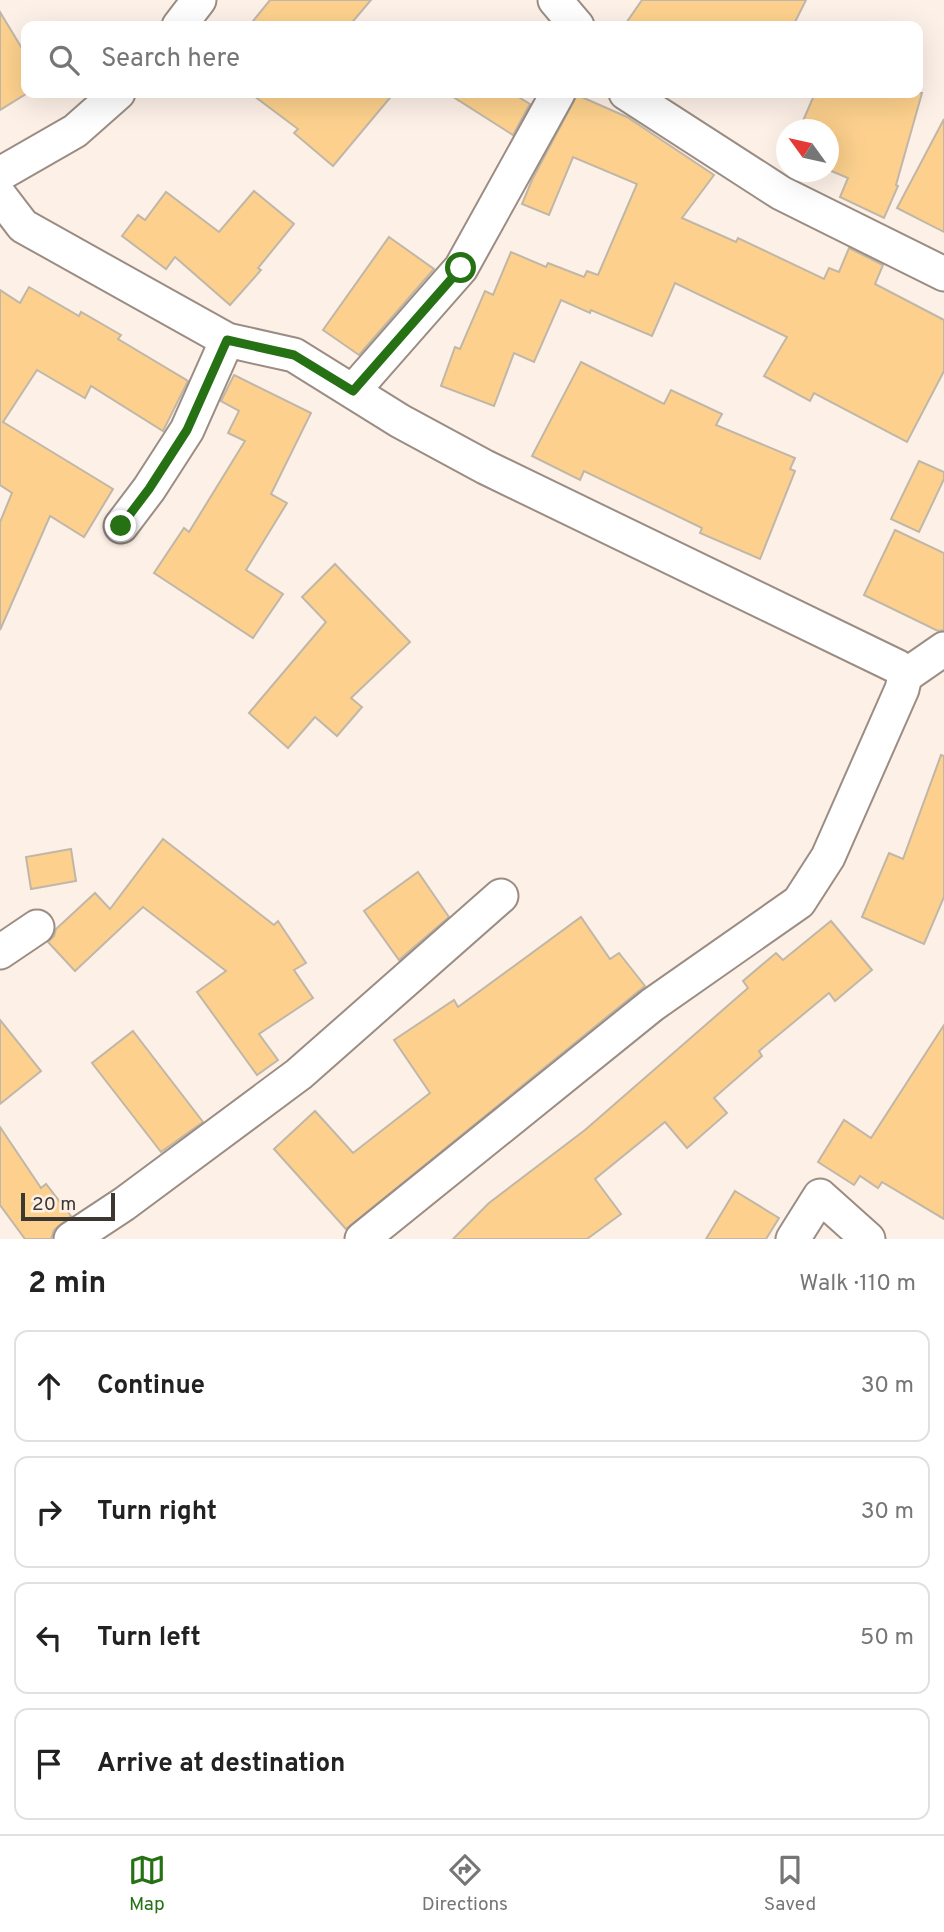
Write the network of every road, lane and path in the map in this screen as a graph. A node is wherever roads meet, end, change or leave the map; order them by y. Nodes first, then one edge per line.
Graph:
1 (199, 0) edge
2 (555, 0) edge
3 (183, 21) edge
4 (573, 21) edge
5 (112, 98) edge
6 (555, 98) edge
7 (634, 98) edge
8 (0, 174) edge
9 (0, 196) edge
10 (944, 274) edge
11 (227, 340) junction
12 (353, 391) junction
13 (121, 526) dead end
14 (944, 649) edge
15 (905, 676) junction
16 (501, 896) dead end
17 (37, 927) dead end
18 (0, 951) edge
19 (71, 1239) edge
20 (362, 1239) edge
21 (793, 1239) edge
22 (868, 1239) edge

1 - 3 street
2 - 4 street
5 - 8 street
6 - 12 street
7 - 10 street
9 - 11 street
11 - 12 street
11 - 13 street
12 - 15 street
14 - 15 street
15 - 20 street
16 - 19 street
17 - 18 street
21 - 22 street

